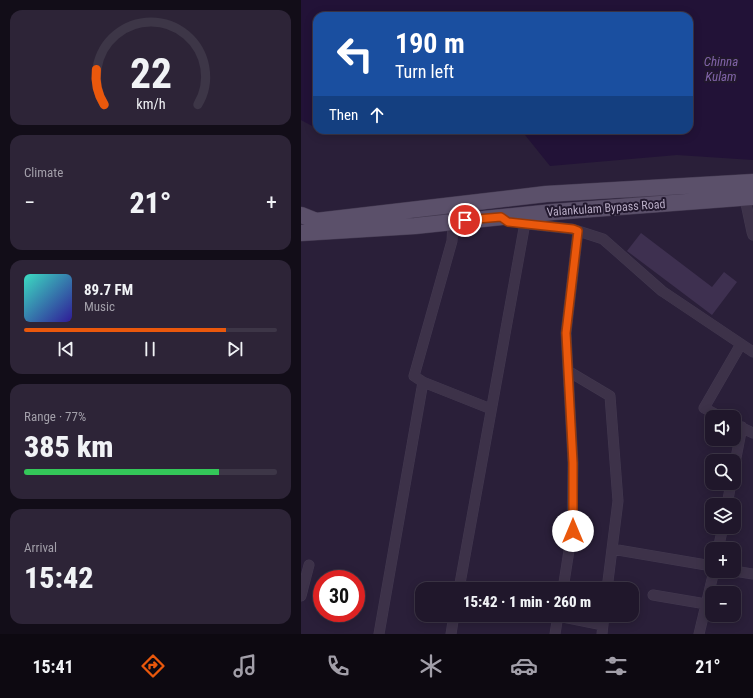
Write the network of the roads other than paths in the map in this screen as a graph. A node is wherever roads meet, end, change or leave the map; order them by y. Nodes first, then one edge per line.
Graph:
1 (749, 195) edge
2 (450, 205) junction
3 (501, 217) junction
4 (453, 222) junction
5 (304, 224) edge
6 (525, 224) junction
7 (578, 231) junction
8 (753, 235) edge
9 (741, 344) junction
10 (753, 352) edge
11 (568, 370) junction
12 (423, 382) junction
13 (491, 409) junction
14 (708, 410) edge
15 (741, 427) edge
16 (753, 433) edge
17 (612, 549) junction
18 (309, 564) dead end
19 (705, 565) edge
20 (741, 572) edge
21 (753, 574) edge
22 (460, 582) edge
23 (564, 582) edge
24 (608, 582) edge
25 (653, 595) dead end
26 (301, 596) edge
27 (705, 604) edge
28 (705, 608) edge
29 (453, 622) edge
30 (557, 622) edge
31 (588, 622) edge
32 (603, 625) edge
33 (379, 634) edge
34 (451, 634) edge
35 (555, 634) edge
36 (699, 634) edge

1 - 2 main road, Valankulam Bypass Road
1 - 3 main road, Valankulam Bypass Road
1 - 8 street
2 - 4 street
2 - 5 main road, Valankulam Bypass Road
3 - 4 main road, Valankulam Bypass Road
3 - 6 street
4 - 5 main road, Valankulam Bypass Road
4 - 12 street
6 - 7 street
6 - 13 street
7 - 9 street
7 - 11 street
9 - 10 street
9 - 14 street
11 - 17 street
11 - 23 street
12 - 13 street
12 - 33 street
13 - 22 street
15 - 16 street
17 - 19 street
17 - 24 street
18 - 26 street
20 - 21 street
25 - 27 street
28 - 36 street
29 - 34 street
30 - 35 street
31 - 32 street

